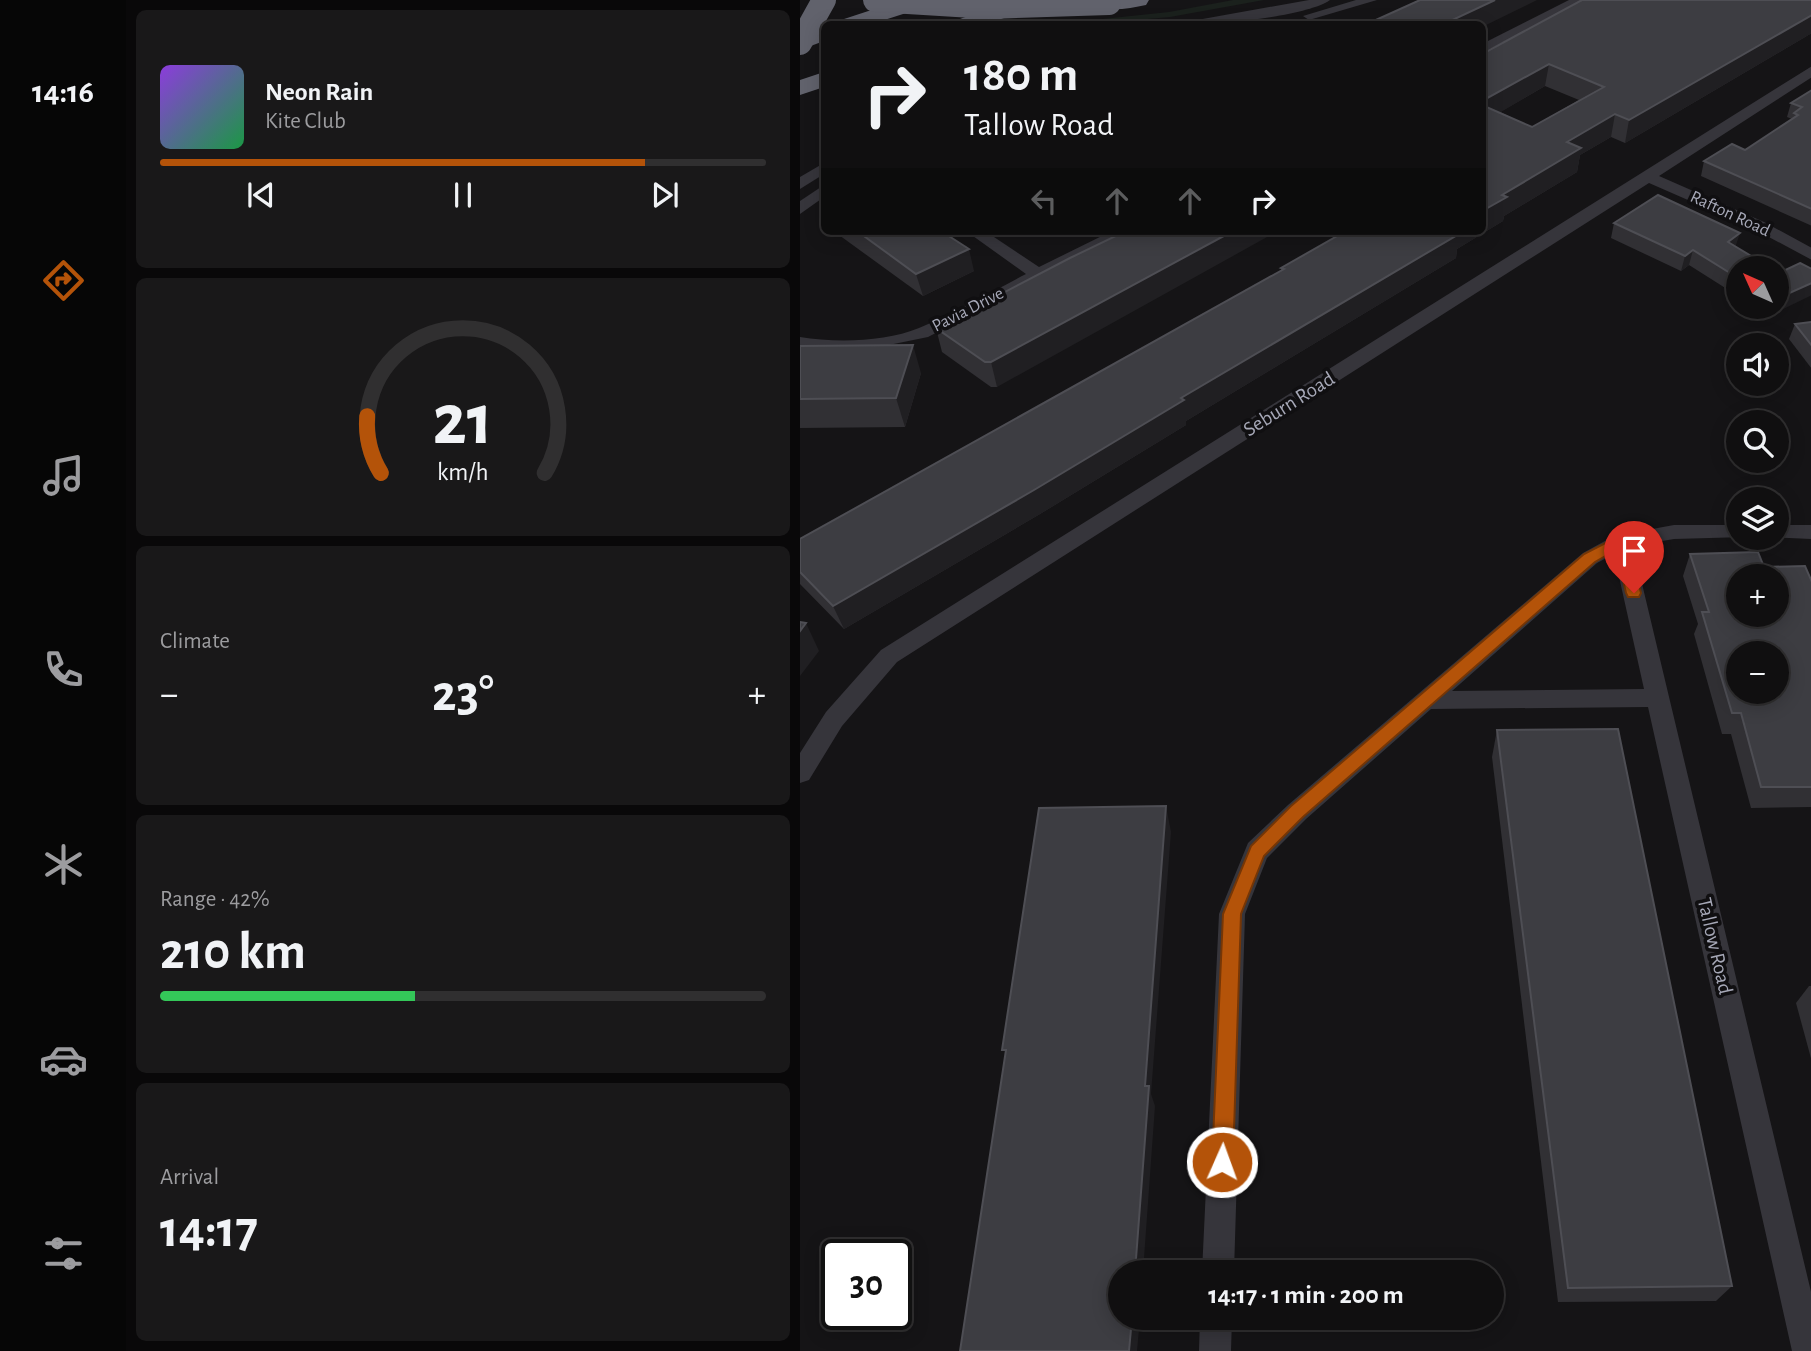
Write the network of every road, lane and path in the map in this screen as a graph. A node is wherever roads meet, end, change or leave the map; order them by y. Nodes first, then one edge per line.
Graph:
1 (824, 0) edge
2 (875, 0) edge
3 (923, 0) edge
4 (966, 0) edge
5 (1033, 0) edge
6 (1138, 0) edge
7 (1324, 0) edge
8 (1371, 0) edge
9 (1579, 0) edge
10 (861, 21) edge
11 (907, 21) edge
12 (976, 21) edge
13 (1216, 21) edge
14 (1277, 21) edge
15 (821, 35) edge
16 (800, 43) edge
17 (1486, 48) edge
18 (821, 53) edge
19 (800, 61) edge
20 (1811, 70) edge
21 (821, 80) edge
22 (800, 88) edge
23 (821, 170) edge
24 (1648, 177) junction
25 (800, 184) edge
26 (821, 192) edge
27 (800, 209) edge
28 (980, 235) edge
29 (1116, 235) edge
30 (1811, 255) edge
31 (1038, 274) junction
32 (800, 342) edge
33 (1726, 532) edge
34 (1789, 532) edge
35 (1811, 532) edge
36 (1621, 541) junction
37 (1659, 698) junction
38 (1425, 700) junction
39 (800, 773) edge
40 (1218, 1260) edge
41 (1216, 1330) edge
42 (1215, 1351) edge
43 (1808, 1351) edge

1 - 16 highway, bridge
2 - 6 highway, bridge
3 - 10 highway
4 - 11 highway
5 - 12 highway
7 - 13 street
8 - 14 street
9 - 17 street
15 - 16 highway
18 - 19 highway
20 - 24 street, Seburn Road
21 - 22 highway
23 - 25 street
24 - 30 street, Rafton Road
24 - 39 street, Seburn Road
26 - 27 street
28 - 31 street
29 - 31 street, Pavia Drive
31 - 32 street, Pavia Drive
33 - 36 street
34 - 35 street
36 - 37 street, Tallow Road
36 - 38 street
37 - 38 street
37 - 43 street, Tallow Road
38 - 40 street
41 - 42 street

